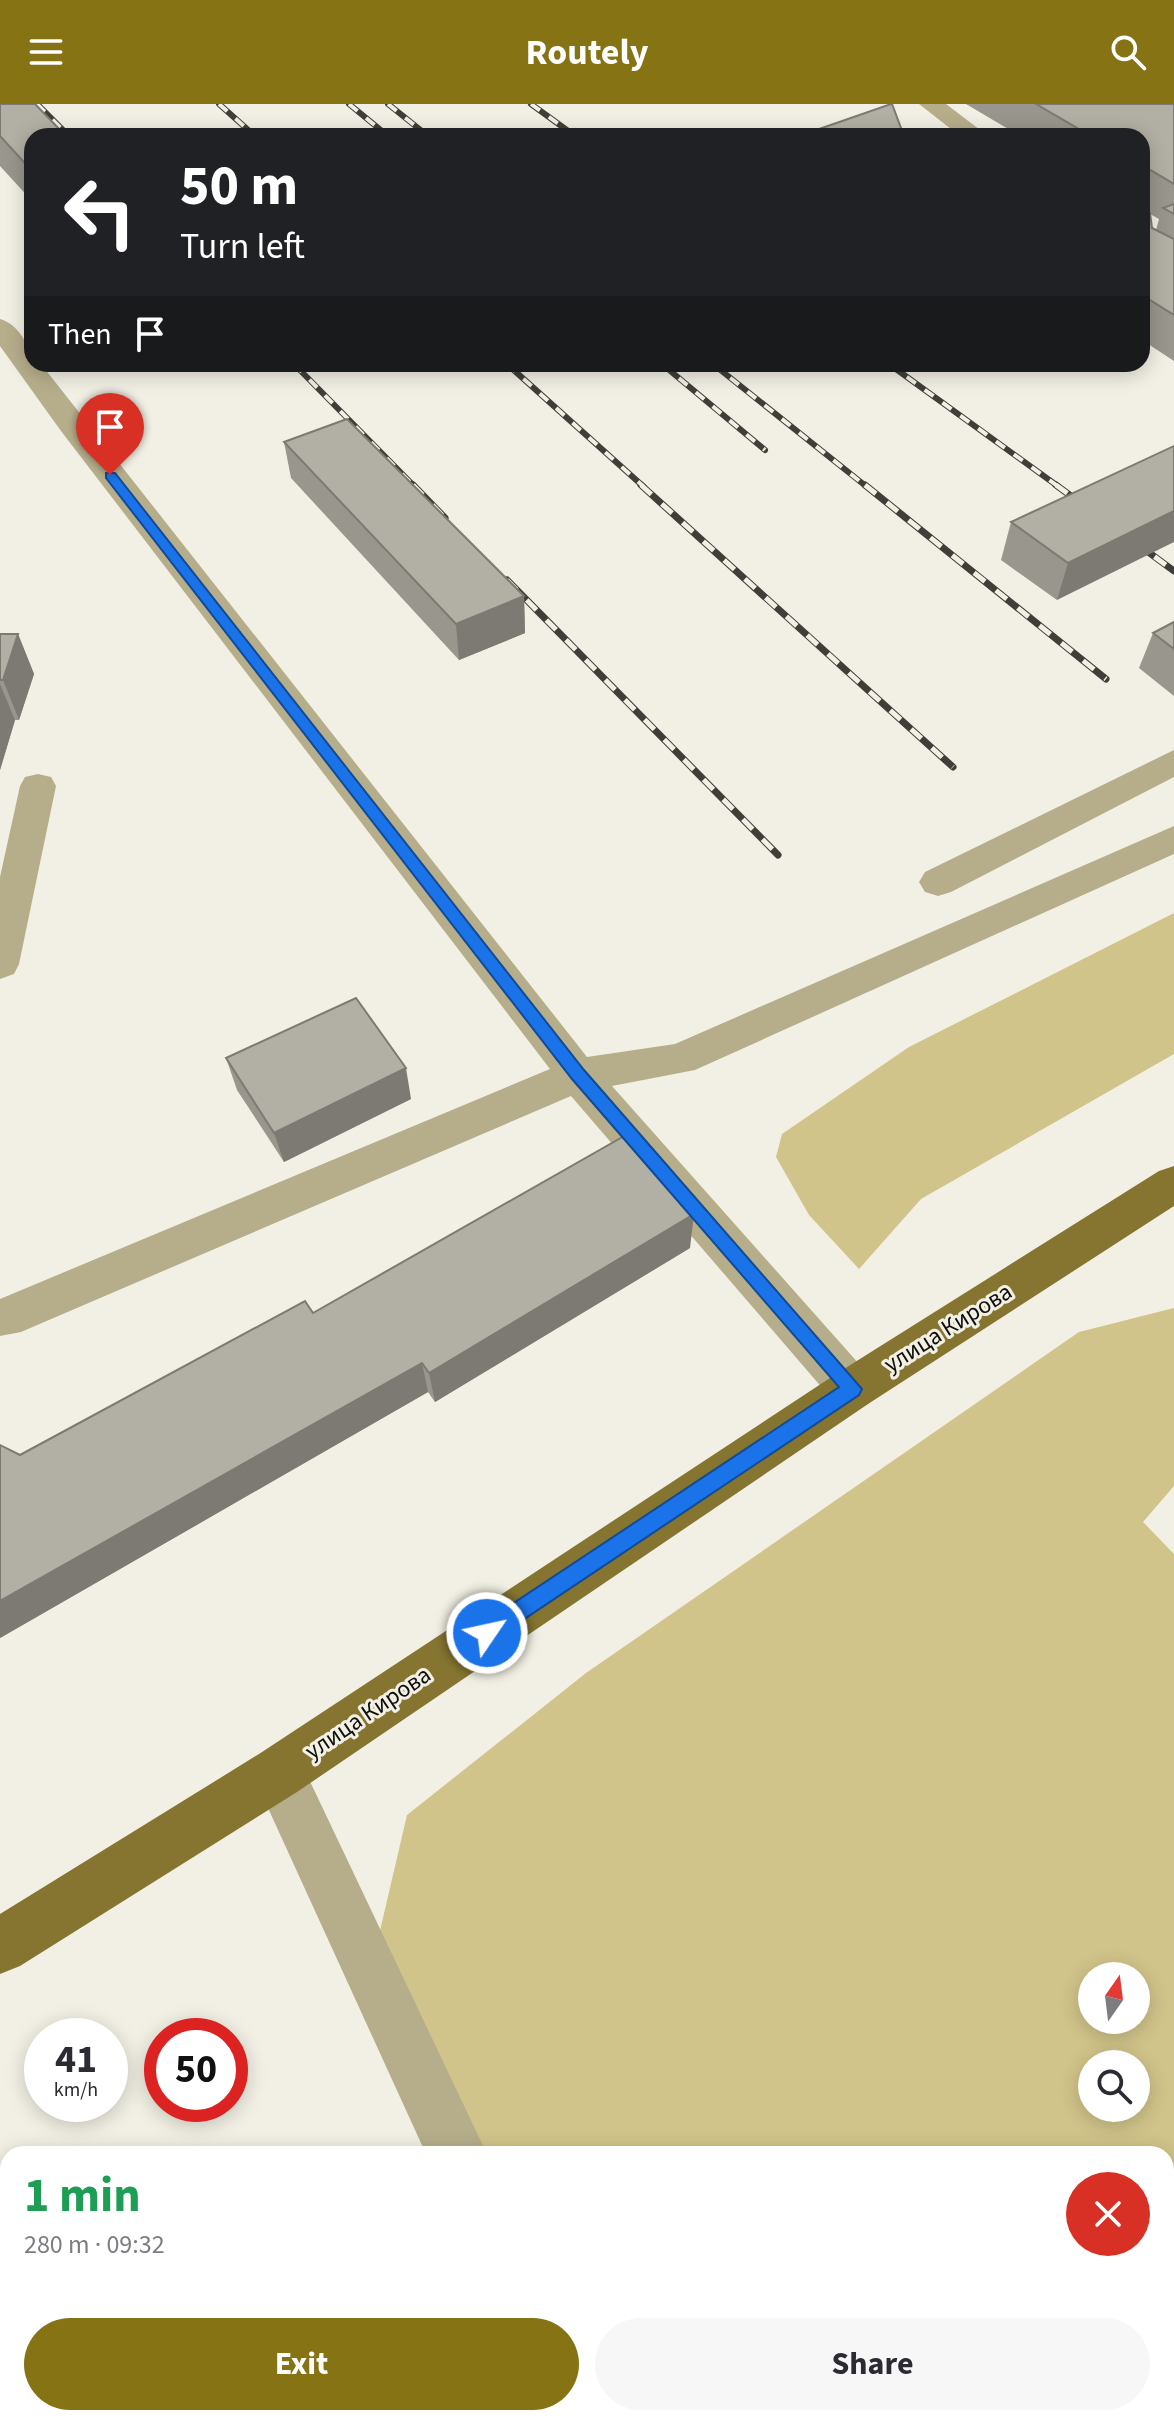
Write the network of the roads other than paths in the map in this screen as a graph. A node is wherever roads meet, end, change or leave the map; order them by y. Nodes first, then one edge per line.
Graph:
1 (931, 104) edge
2 (965, 128) edge
3 (0, 327) edge
4 (24, 360) edge
5 (33, 372) edge
6 (1174, 762) edge
7 (38, 786) dead end
8 (1174, 839) edge
9 (938, 882) dead end
10 (0, 964) edge
11 (578, 1075) junction
12 (1174, 1184) edge
13 (5, 1318) dead end
14 (852, 1389) junction
15 (278, 1773) junction
16 (0, 1946) edge
17 (453, 2146) edge

1 - 2 lane
3 - 4 lane
5 - 11 lane
6 - 9 lane
7 - 10 lane
8 - 11 lane
11 - 13 lane
11 - 14 lane
12 - 14 main road, улица Кирова
14 - 15 main road, улица Кирова
15 - 16 main road, улица Кирова
15 - 17 lane

